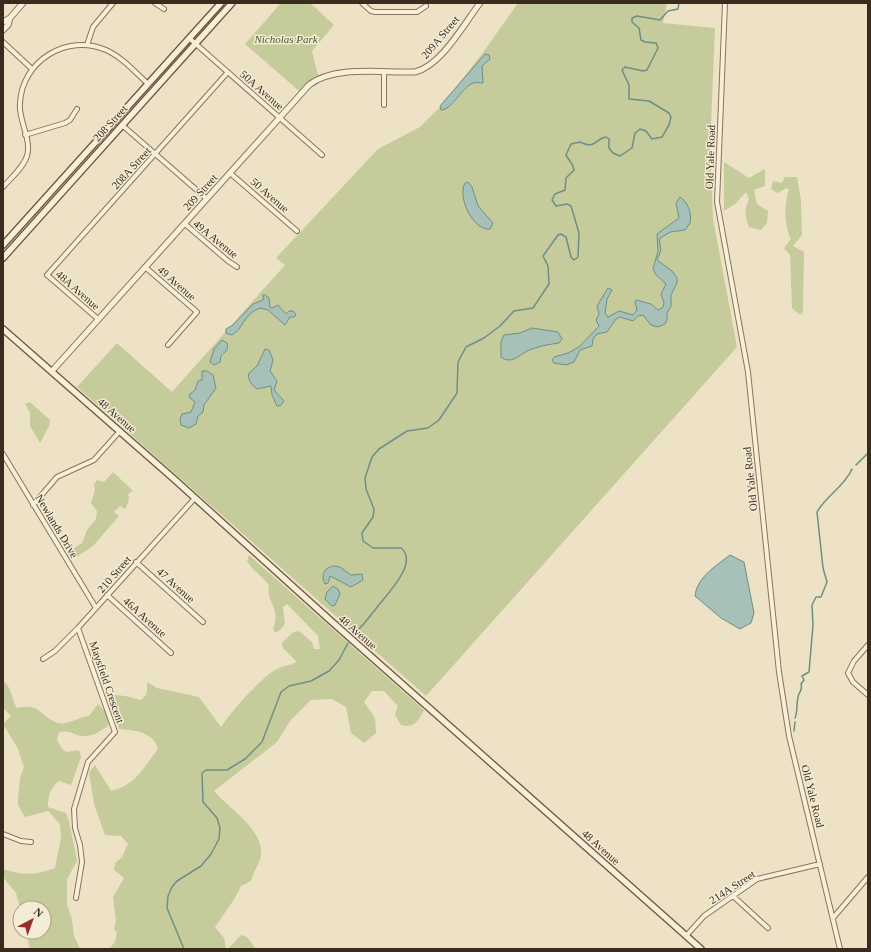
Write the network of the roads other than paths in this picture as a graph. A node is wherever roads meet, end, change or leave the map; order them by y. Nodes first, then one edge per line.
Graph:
1 (23, 3) edge
2 (113, 3) edge
3 (155, 3) edge
4 (221, 3) edge
5 (232, 3) edge
6 (362, 3) edge
7 (480, 3) edge
8 (725, 3) edge
9 (426, 6) dead end
10 (164, 9) dead end
11 (10, 18) junction
12 (3, 22) edge
13 (3, 30) edge
14 (189, 38) junction
15 (3, 42) edge
16 (195, 44) junction
17 (87, 45) junction
18 (32, 69) junction
19 (228, 72) junction
20 (384, 73) junction
21 (148, 84) junction
22 (384, 105) dead end
23 (77, 109) dead end
24 (280, 118) junction
25 (122, 125) junction
26 (25, 135) junction
27 (155, 154) junction
28 (322, 155) dead end
29 (230, 173) junction
30 (3, 187) edge
31 (207, 199) junction
32 (185, 224) junction
33 (297, 231) dead end
34 (3, 245) edge
35 (3, 258) edge
36 (145, 267) junction
37 (237, 267) dead end
38 (47, 275) joint
39 (98, 319) junction
40 (3, 329) edge
41 (168, 345) dead end
42 (52, 371) junction
43 (120, 431) junction
44 (3, 454) edge
45 (195, 498) junction
46 (33, 505) junction
47 (136, 562) junction
48 (107, 595) junction
49 (96, 608) junction
50 (204, 622) dead end
51 (78, 628) junction
52 (868, 645) edge
53 (171, 653) dead end
54 (44, 659) dead end
55 (868, 695) edge
56 (3, 834) edge
57 (32, 842) dead end
58 (820, 864) junction
59 (868, 878) edge
60 (733, 896) junction
61 (76, 898) dead end
62 (833, 918) junction
63 (768, 928) dead end
64 (686, 936) junction
65 (701, 949) edge
66 (840, 949) edge

1 - 11 street
2 - 17 street
3 - 10 street
4 - 14 main road, 208 Street
5 - 16 main road, 208 Street
6 - 9 street
7 - 20 street, 209A Street
8 - 58 street, Old Yale Road
11 - 12 street
11 - 13 street
14 - 16 street, 50A Avenue
14 - 21 main road, 208 Street
15 - 18 street
16 - 19 street, 50A Avenue
16 - 25 main road, 208 Street
17 - 18 street
17 - 21 street
18 - 26 street
19 - 24 street, 50A Avenue
19 - 27 street, 208A Street
20 - 22 street
20 - 24 street, 209 Street
21 - 34 main road, 208 Street
23 - 26 street
24 - 28 street, 50A Avenue
24 - 29 street, 209 Street
25 - 27 street
25 - 35 main road, 208 Street
26 - 30 street
27 - 31 street
27 - 38 street, 208A Street
29 - 31 street, 209 Street
29 - 33 street, 50 Avenue
31 - 32 street, 209 Street
32 - 36 street, 209 Street
32 - 37 street, 49A Avenue
36 - 39 street, 209 Street
36 - 41 street, 49 Avenue
38 - 39 street, 48A Avenue
39 - 42 street, 209 Street
40 - 42 main road, 48 Avenue
42 - 43 main road, 48 Avenue
43 - 45 main road, 48 Avenue
43 - 46 street
44 - 46 street, Newlands Drive
45 - 47 street, 210 Street
45 - 64 main road, 48 Avenue
46 - 49 street, Newlands Drive
47 - 48 street, 210 Street
47 - 50 street, 47 Avenue
48 - 49 street, 210 Street
48 - 53 street, 46A Avenue
49 - 51 street, 210 Street
51 - 54 street, 210 Street
51 - 61 street, Maysfield Crescent
52 - 55 street
56 - 57 street
58 - 60 street, 214A Street
58 - 62 street, Old Yale Road
59 - 62 street
60 - 63 street
60 - 64 street, 214A Street
62 - 66 street, Old Yale Road
64 - 65 main road, 48 Avenue

